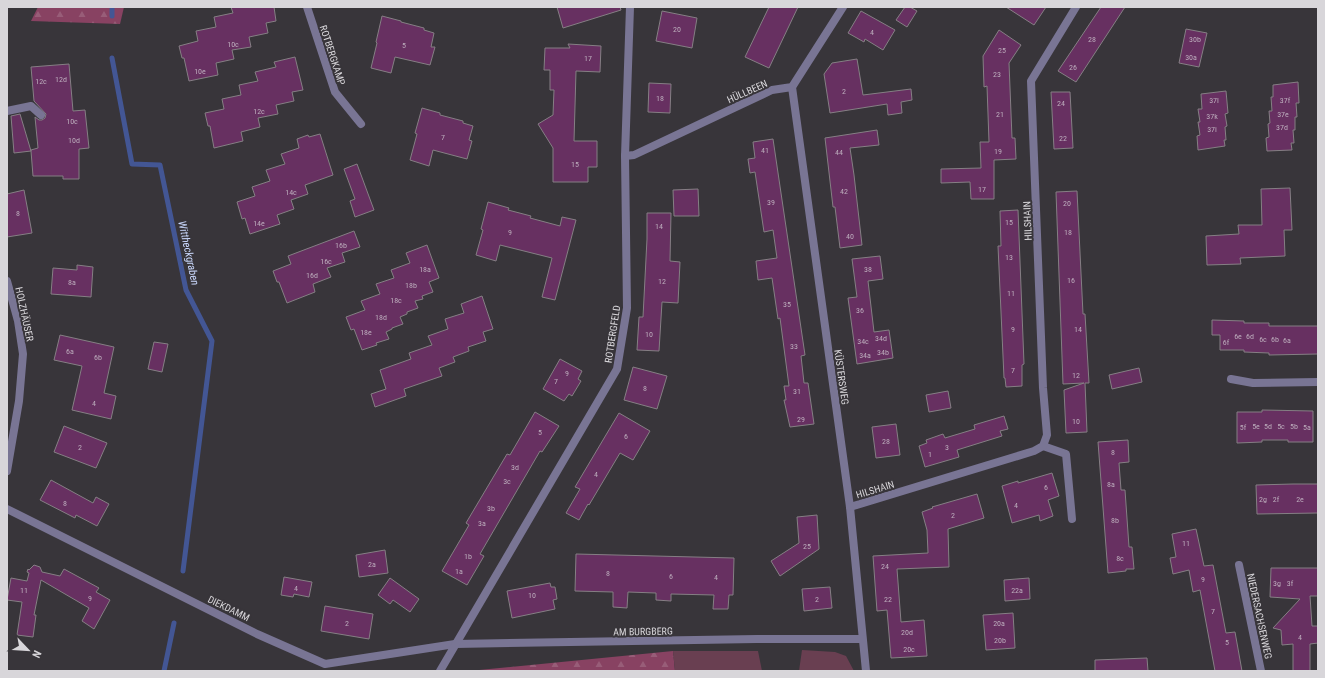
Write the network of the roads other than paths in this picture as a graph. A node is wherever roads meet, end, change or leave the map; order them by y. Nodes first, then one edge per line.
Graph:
1 (307, 7) edge
2 (630, 7) edge
3 (843, 7) edge
4 (1076, 7) edge
5 (792, 87) junction
6 (7, 111) edge
7 (41, 115) dead end
8 (361, 124) dead end
9 (625, 156) junction
10 (7, 281) edge
11 (1231, 379) dead end
12 (1318, 382) edge
13 (1043, 446) junction
14 (7, 471) edge
15 (850, 507) junction
16 (7, 509) edge
17 (1072, 519) dead end
18 (1239, 565) dead end
19 (862, 639) junction
20 (455, 644) junction
21 (440, 671) edge
22 (866, 671) edge
23 (1261, 671) edge

1 - 8 street, ROTBERGKAMP
2 - 9 street, ROTBERGFELD
3 - 5 street
4 - 13 street, HILSHAIN
5 - 9 street, HÜLLBEEN
5 - 15 street, KÜSTERSWEG
6 - 7 street
9 - 20 street, ROTBERGFELD
10 - 14 street, HOLZHÄUSER
11 - 12 street
13 - 15 street, HILSHAIN
13 - 17 street
15 - 19 street, KÜSTERSWEG
16 - 20 street, DIEKDAMM
18 - 23 street, NIEDERSACHSENWEG
19 - 20 street, AM BURGBERG
19 - 22 street, KÜSTERSWEG
20 - 21 street

